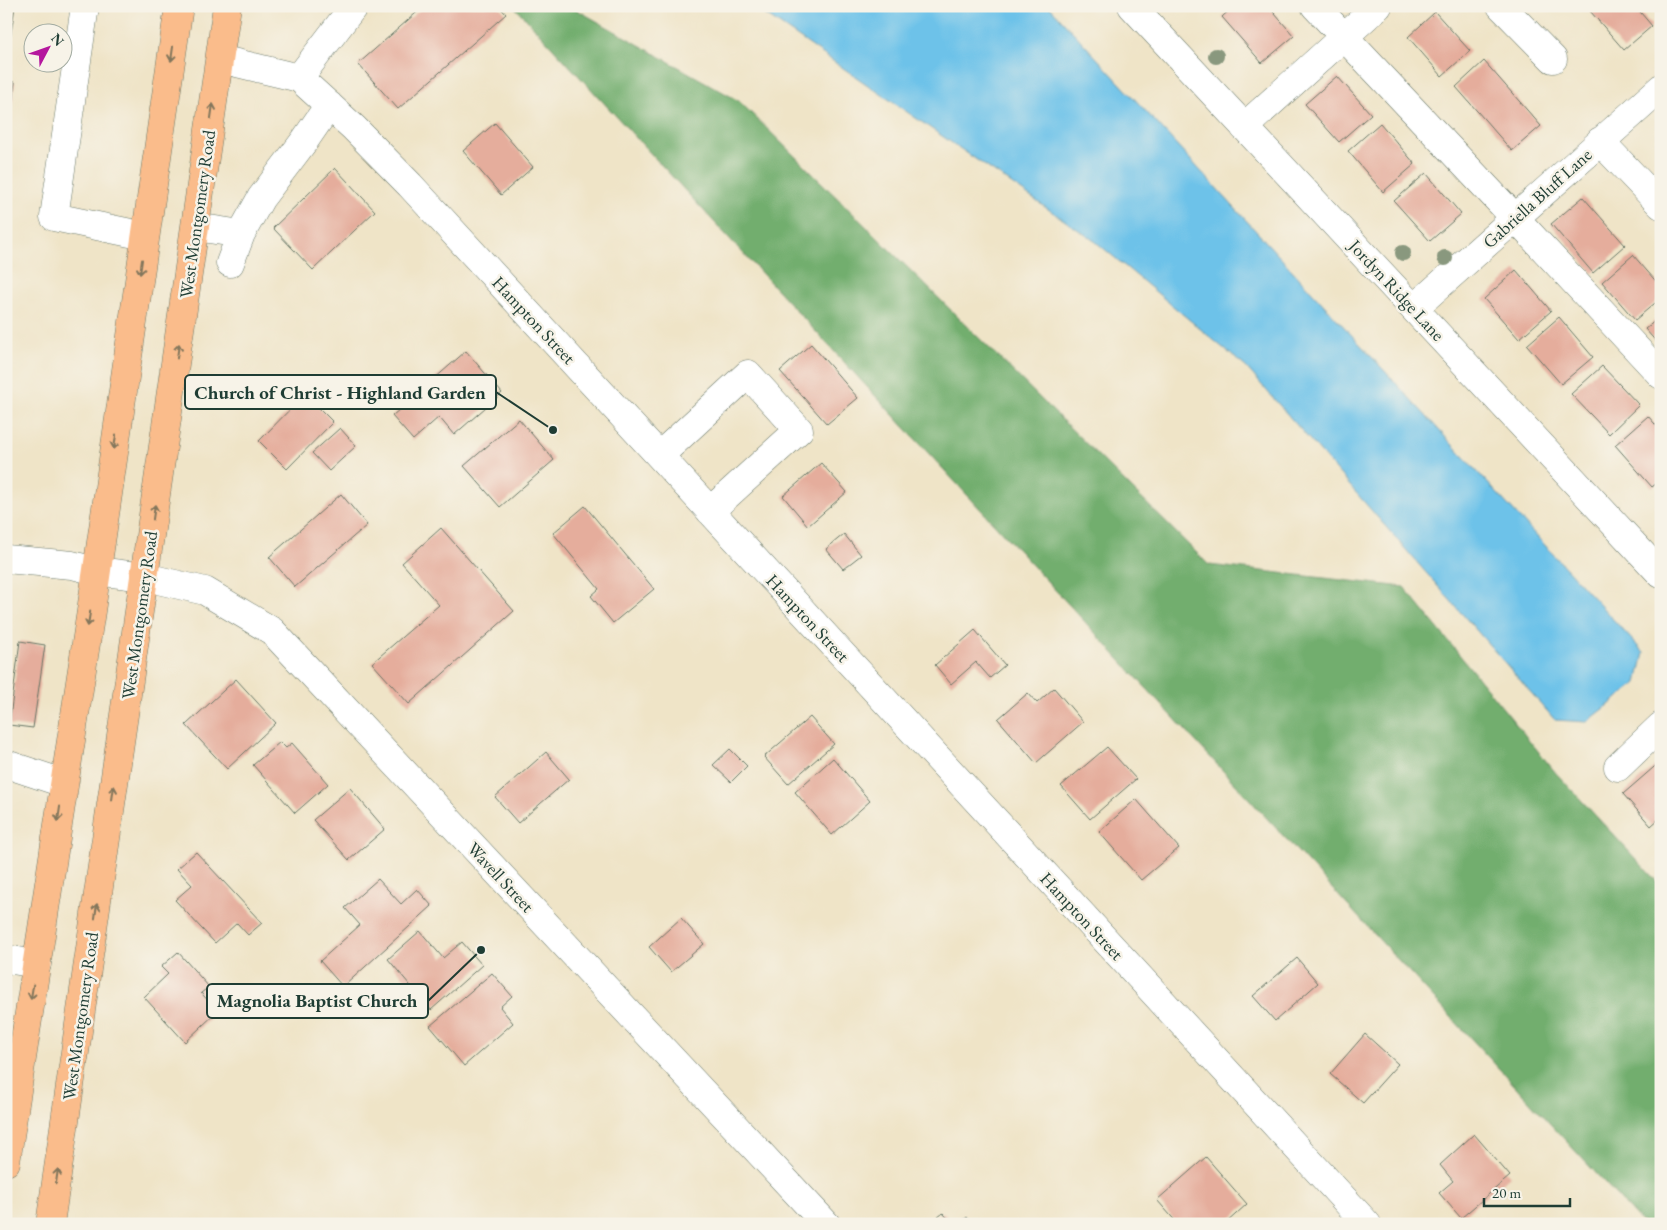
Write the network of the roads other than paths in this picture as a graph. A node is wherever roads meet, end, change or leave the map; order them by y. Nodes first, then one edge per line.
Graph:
1 (84, 6) edge
2 (179, 6) edge
3 (227, 6) edge
4 (354, 6) edge
5 (1132, 6) edge
6 (1314, 6) edge
7 (1378, 6) edge
8 (1501, 6) edge
9 (1344, 37) junction
10 (220, 58) junction
11 (1553, 59) dead end
12 (299, 78) junction
13 (1661, 88) edge
14 (329, 105) junction
15 (1244, 127) junction
16 (1600, 141) junction
17 (1661, 206) edge
18 (1514, 218) junction
19 (196, 227) junction
20 (240, 234) junction
21 (145, 236) junction
22 (230, 263) dead end
23 (1414, 308) junction
24 (1661, 375) edge
25 (660, 455) junction
26 (710, 511) junction
27 (6, 559) edge
28 (96, 571) junction
29 (1661, 574) edge
30 (145, 577) junction
31 (1661, 726) edge
32 (6, 764) edge
33 (1618, 766) dead end
34 (63, 783) junction
35 (6, 958) edge
36 (36, 964) junction
37 (7, 1158) edge
38 (50, 1224) edge
39 (826, 1224) edge
40 (1367, 1224) edge

1 - 21 street
2 -> 21 main road
3 - 10 main road, West Montgomery Road
4 - 12 street
5 - 15 street, Jordyn Ridge Lane
6 - 9 street
7 - 9 street
8 - 11 street
9 - 15 street
9 - 18 street
10 - 12 street, Hampton Street
19 -> 10 main road, West Montgomery Road
12 - 14 street, Hampton Street
13 - 16 street, Gabriella Bluff Lane
14 - 20 street
14 - 25 street, Hampton Street
15 - 23 street, Jordyn Ridge Lane
16 - 17 street
16 - 18 street, Gabriella Bluff Lane
18 - 23 street, Gabriella Bluff Lane
18 - 24 street
19 - 20 street
30 -> 19 main road, West Montgomery Road
20 - 22 street
21 -> 28 main road
23 - 29 street, Jordyn Ridge Lane
25 - 26 street, Hampton Street
25 - 26 street
26 - 40 street, Hampton Street
27 - 28 street, Wavell Street
28 - 30 street, Wavell Street
28 -> 34 main road
38 -> 30 main road, West Montgomery Road
30 - 39 street, Wavell Street
31 - 33 street
32 - 34 street
34 -> 36 main road
35 - 36 street
36 -> 37 main road

